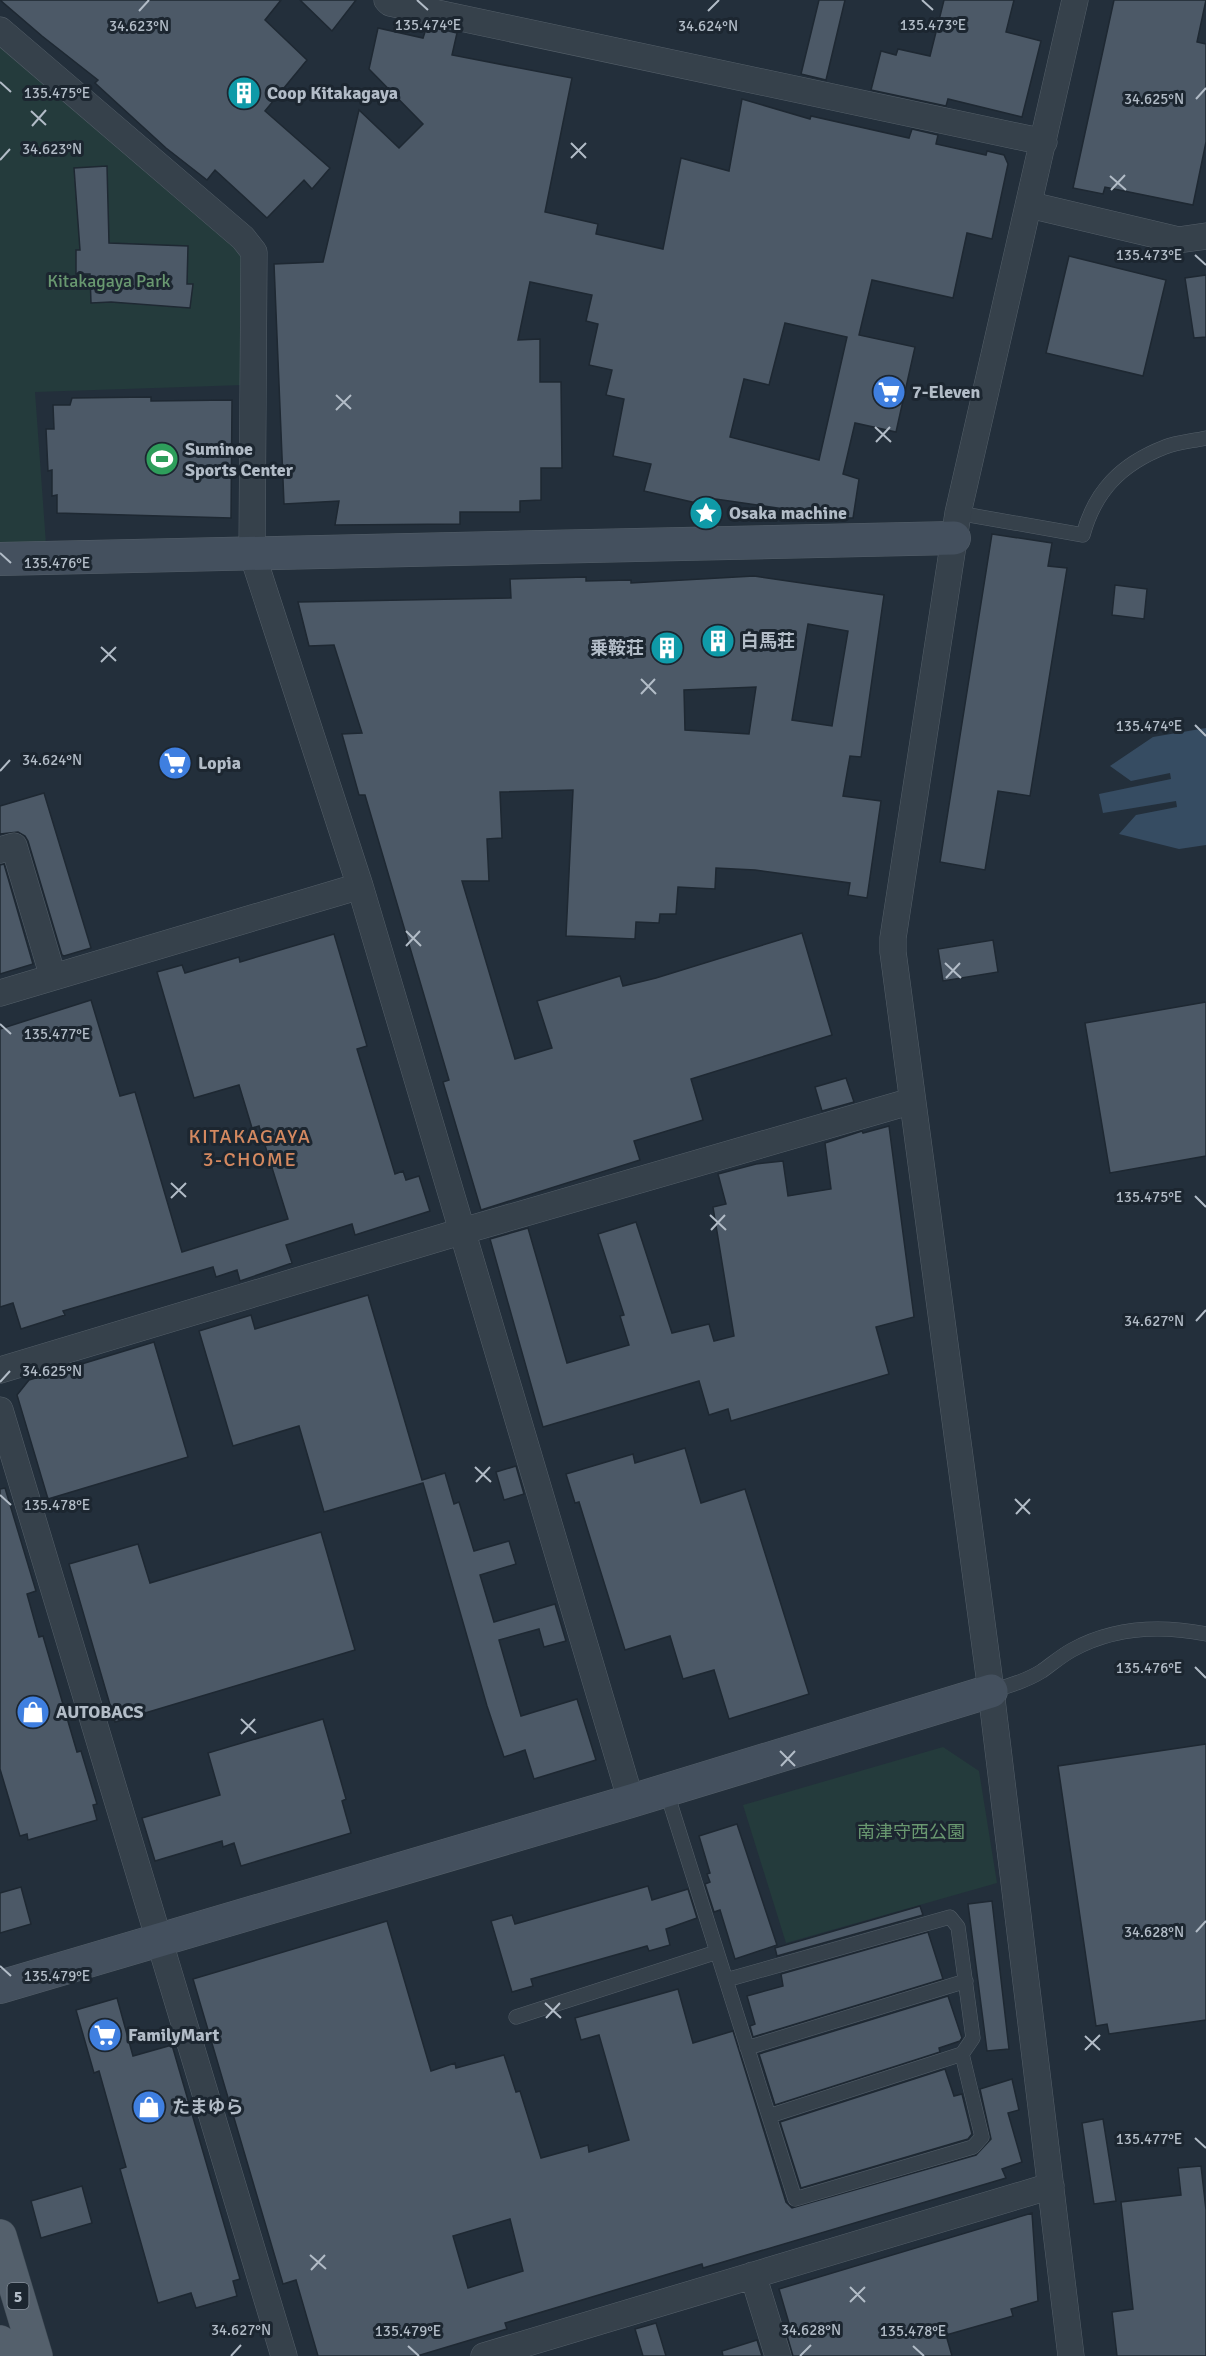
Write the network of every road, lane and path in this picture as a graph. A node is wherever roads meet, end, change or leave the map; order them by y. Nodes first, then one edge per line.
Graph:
1 (387, 0) edge
2 (1075, 0) edge
3 (0, 30) edge
4 (1044, 142) junction
5 (1030, 205) junction
6 (1206, 236) edge
7 (1206, 438) edge
8 (956, 526) junction
9 (252, 554) junction
10 (0, 559) edge
11 (0, 850) edge
12 (360, 886) junction
13 (53, 977) junction
14 (0, 993) edge
15 (912, 1101) junction
16 (463, 1231) junction
17 (0, 1370) edge
18 (0, 1410) edge
19 (1206, 1634) edge
20 (991, 1691) junction
21 (666, 1790) junction
22 (631, 1801) junction
23 (160, 1940) junction
24 (717, 1952) junction
25 (726, 1980) junction
26 (966, 1981) junction
27 (0, 1987) edge
28 (516, 2017) dead end
29 (747, 2048) junction
30 (962, 2054) junction
31 (769, 2116) junction
32 (1051, 2186) junction
33 (0, 2236) edge
34 (753, 2275) junction
35 (0, 2342) edge
36 (555, 2346) edge
37 (4, 2356) edge
38 (36, 2356) edge
39 (284, 2356) edge
40 (484, 2356) edge
41 (777, 2356) edge
42 (1071, 2356) edge

1 - 4 street
2 - 4 street
3 - 9 street
4 - 5 street
5 - 6 street
5 - 8 street
7 - 8 lane
8 - 9 street
8 - 15 street
9 - 10 street
9 - 12 street
11 - 13 street
12 - 13 street
12 - 16 street
13 - 14 street
15 - 16 street
15 - 20 street
16 - 17 street
16 - 22 street
18 - 23 street
19 - 20 lane
20 - 21 street
20 - 32 street
21 - 22 street
21 - 24 lane
22 - 23 street
23 - 27 street
23 - 39 street
24 - 25 lane
24 - 28 lane
25 - 26 lane
25 - 29 lane
26 - 29 lane
26 - 30 lane
29 - 31 lane
30 - 31 lane
30 - 31 lane
32 - 34 street
32 - 42 street
33 - 38 main road, 5
34 - 36 street
34 - 41 street
35 - 37 main road
36 - 40 street

